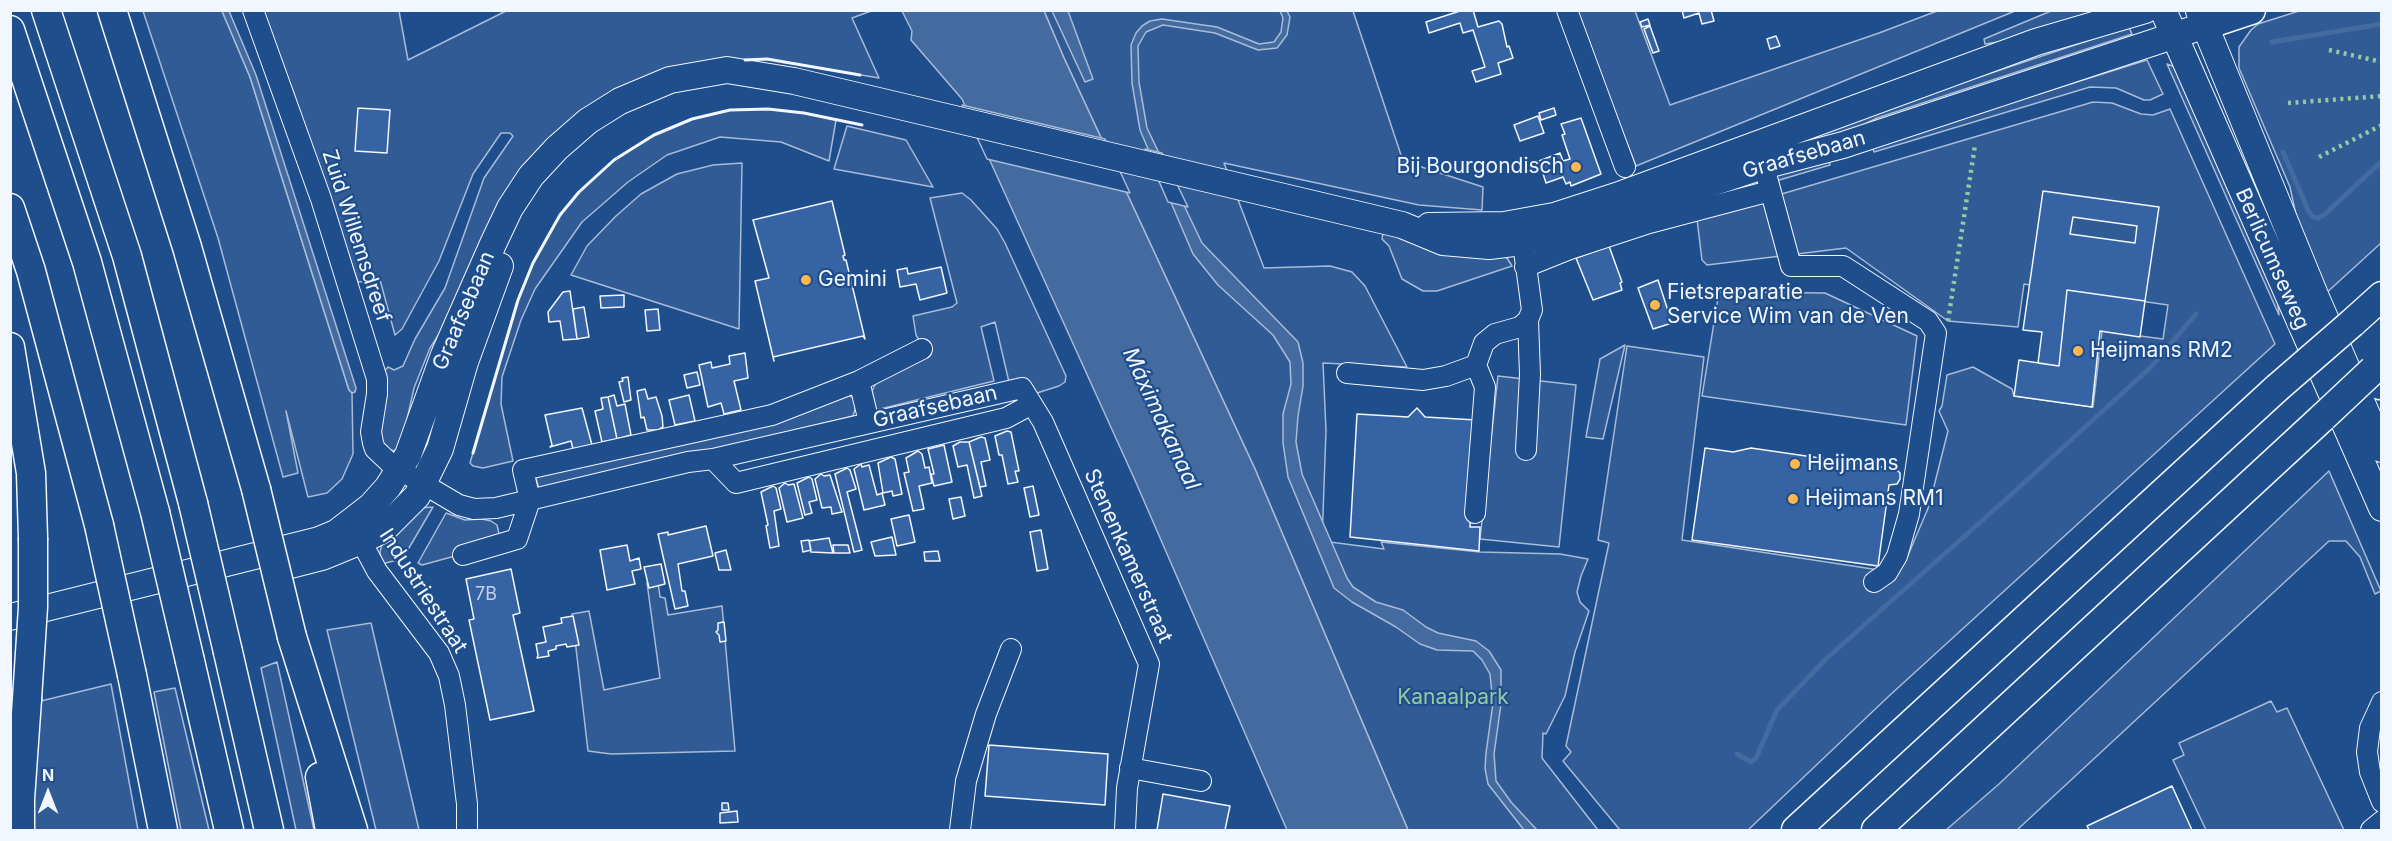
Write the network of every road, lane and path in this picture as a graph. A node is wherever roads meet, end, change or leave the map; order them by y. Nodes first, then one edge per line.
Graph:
1 (46, 10) edge
2 (112, 10) edge
3 (1567, 10) edge
4 (2145, 10) edge
5 (2163, 10) edge
6 (2251, 10) edge
7 (254, 12) edge
8 (2201, 18) edge
9 (10, 30) edge
10 (2173, 36) junction
11 (769, 78) junction
12 (1761, 155) junction
13 (1624, 167) dead end
14 (1770, 191) junction
15 (10, 208) edge
16 (1523, 244) junction
17 (2382, 296) edge
18 (1528, 320) junction
19 (10, 347) edge
20 (922, 349) dead end
21 (1476, 365) junction
22 (1347, 374) dead end
23 (2379, 375) edge
24 (859, 381) junction
25 (1032, 404) junction
26 (869, 422) junction
27 (2382, 449) edge
28 (1526, 450) dead end
29 (713, 459) junction
30 (400, 469) junction
31 (424, 483) junction
32 (530, 500) junction
33 (2382, 508) edge
34 (1475, 513) dead end
35 (356, 532) junction
36 (463, 555) dead end
37 (1874, 582) dead end
38 (10, 617) edge
39 (10, 633) edge
40 (292, 637) junction
41 (1011, 649) dead end
42 (2382, 702) edge
43 (1129, 778) junction
44 (1202, 781) dead end
45 (2382, 802) edge
46 (2382, 820) edge
47 (20, 831) edge
48 (163, 831) edge
49 (229, 831) edge
50 (269, 831) edge
51 (330, 831) edge
52 (353, 831) edge
53 (467, 831) edge
54 (960, 831) edge
55 (1125, 831) edge
56 (1796, 831) edge
57 (1876, 831) edge
58 (2371, 831) edge

1 - 50 highway, bridge
2 - 40 highway, bridge
3 - 13 street
4 - 12 main road, Graafsebaan
5 - 10 main road, Berlicumseweg
6 - 8 highway
7 - 30 street, Zuid Willemsdreef
8 - 10 main road, Graafsebaan
8 - 27 main road, Berlicumseweg
9 - 49 highway, bridge
10 - 12 main road, Graafsebaan
10 - 33 main road, Berlicumseweg
11 - 16 main road, Graafsebaan
11 - 30 main road, Graafsebaan
11 - 31 main road, Graafsebaan
12 - 14 street
12 - 16 main road, Graafsebaan
14 - 16 street, Graafsebaan
14 - 37 street
15 - 48 highway, bridge
16 - 18 street
17 - 56 highway, bridge
18 - 21 street
18 - 28 street
19 - 47 highway, bridge
20 - 24 street, Graafsebaan
21 - 22 street
21 - 34 street
23 - 57 highway, bridge
24 - 26 street
24 - 32 street, Graafsebaan
25 - 26 street, Graafsebaan
25 - 29 street, Graafsebaan
25 - 43 street, Stenenkamerstraat
26 - 29 street, Graafsebaan
29 - 32 street, Graafsebaan
30 - 31 street, Graafsebaan
30 - 35 main road, Graafsebaan
31 - 32 street, Graafsebaan
31 - 35 main road, Graafsebaan
32 - 36 street
35 - 38 main road, Graafsebaan
35 - 39 main road, Graafsebaan
35 - 53 street, Industriestraat
40 - 51 highway
40 - 52 highway
41 - 54 street
42 - 45 street
43 - 44 street
43 - 55 street, Stenenkamerstraat
46 - 58 street

